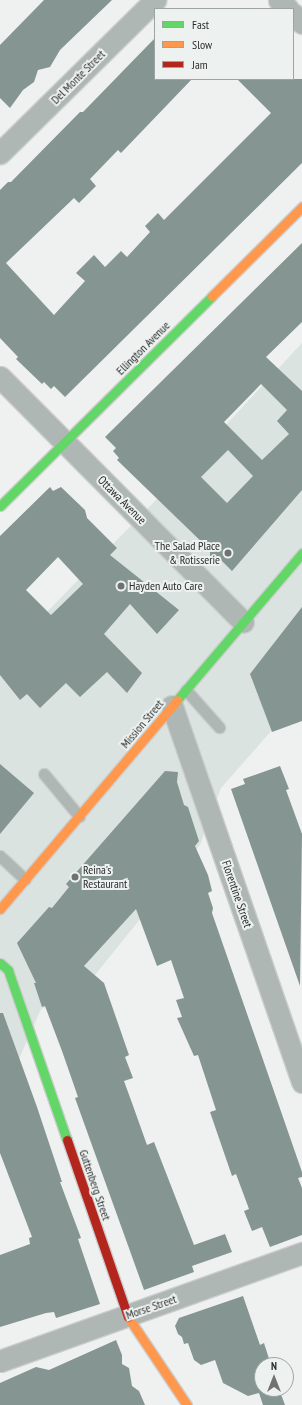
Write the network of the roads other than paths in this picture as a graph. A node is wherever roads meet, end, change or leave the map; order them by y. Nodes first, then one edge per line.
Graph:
1 (155, 0) edge
2 (279, 0) edge
3 (287, 8) edge
4 (294, 15) edge
5 (302, 23) edge
6 (0, 153) edge
7 (302, 207) edge
8 (0, 377) edge
9 (64, 442) junction
10 (0, 506) edge
11 (302, 553) edge
12 (243, 622) junction
13 (186, 690) junction
14 (172, 706) junction
15 (219, 727) dead end
16 (44, 774) dead end
17 (79, 816) junction
18 (0, 856) edge
19 (25, 879) junction
20 (0, 909) edge
21 (0, 963) edge
22 (302, 1082) edge
23 (302, 1253) edge
24 (127, 1315) junction
25 (0, 1361) edge
26 (187, 1405) edge

1 - 6 street, Del Monte Street
2 - 3 street
4 - 5 street
7 - 9 street, Ellington Avenue
8 - 9 street, Ottawa Avenue
9 - 10 street, Ellington Avenue
9 - 12 street, Ottawa Avenue
11 - 12 street, Mission Street
12 - 13 street, Mission Street
13 - 14 street, Mission Street
13 - 15 lane
14 - 17 street, Mission Street
14 - 22 street, Florentine Street
16 - 17 lane
17 - 19 street, Mission Street
18 - 19 lane
19 - 20 street, Mission Street
21 - 24 street, Guttenberg Street
23 - 24 street, Morse Street
24 - 25 street, Morse Street
24 - 26 street, Guttenberg Street

